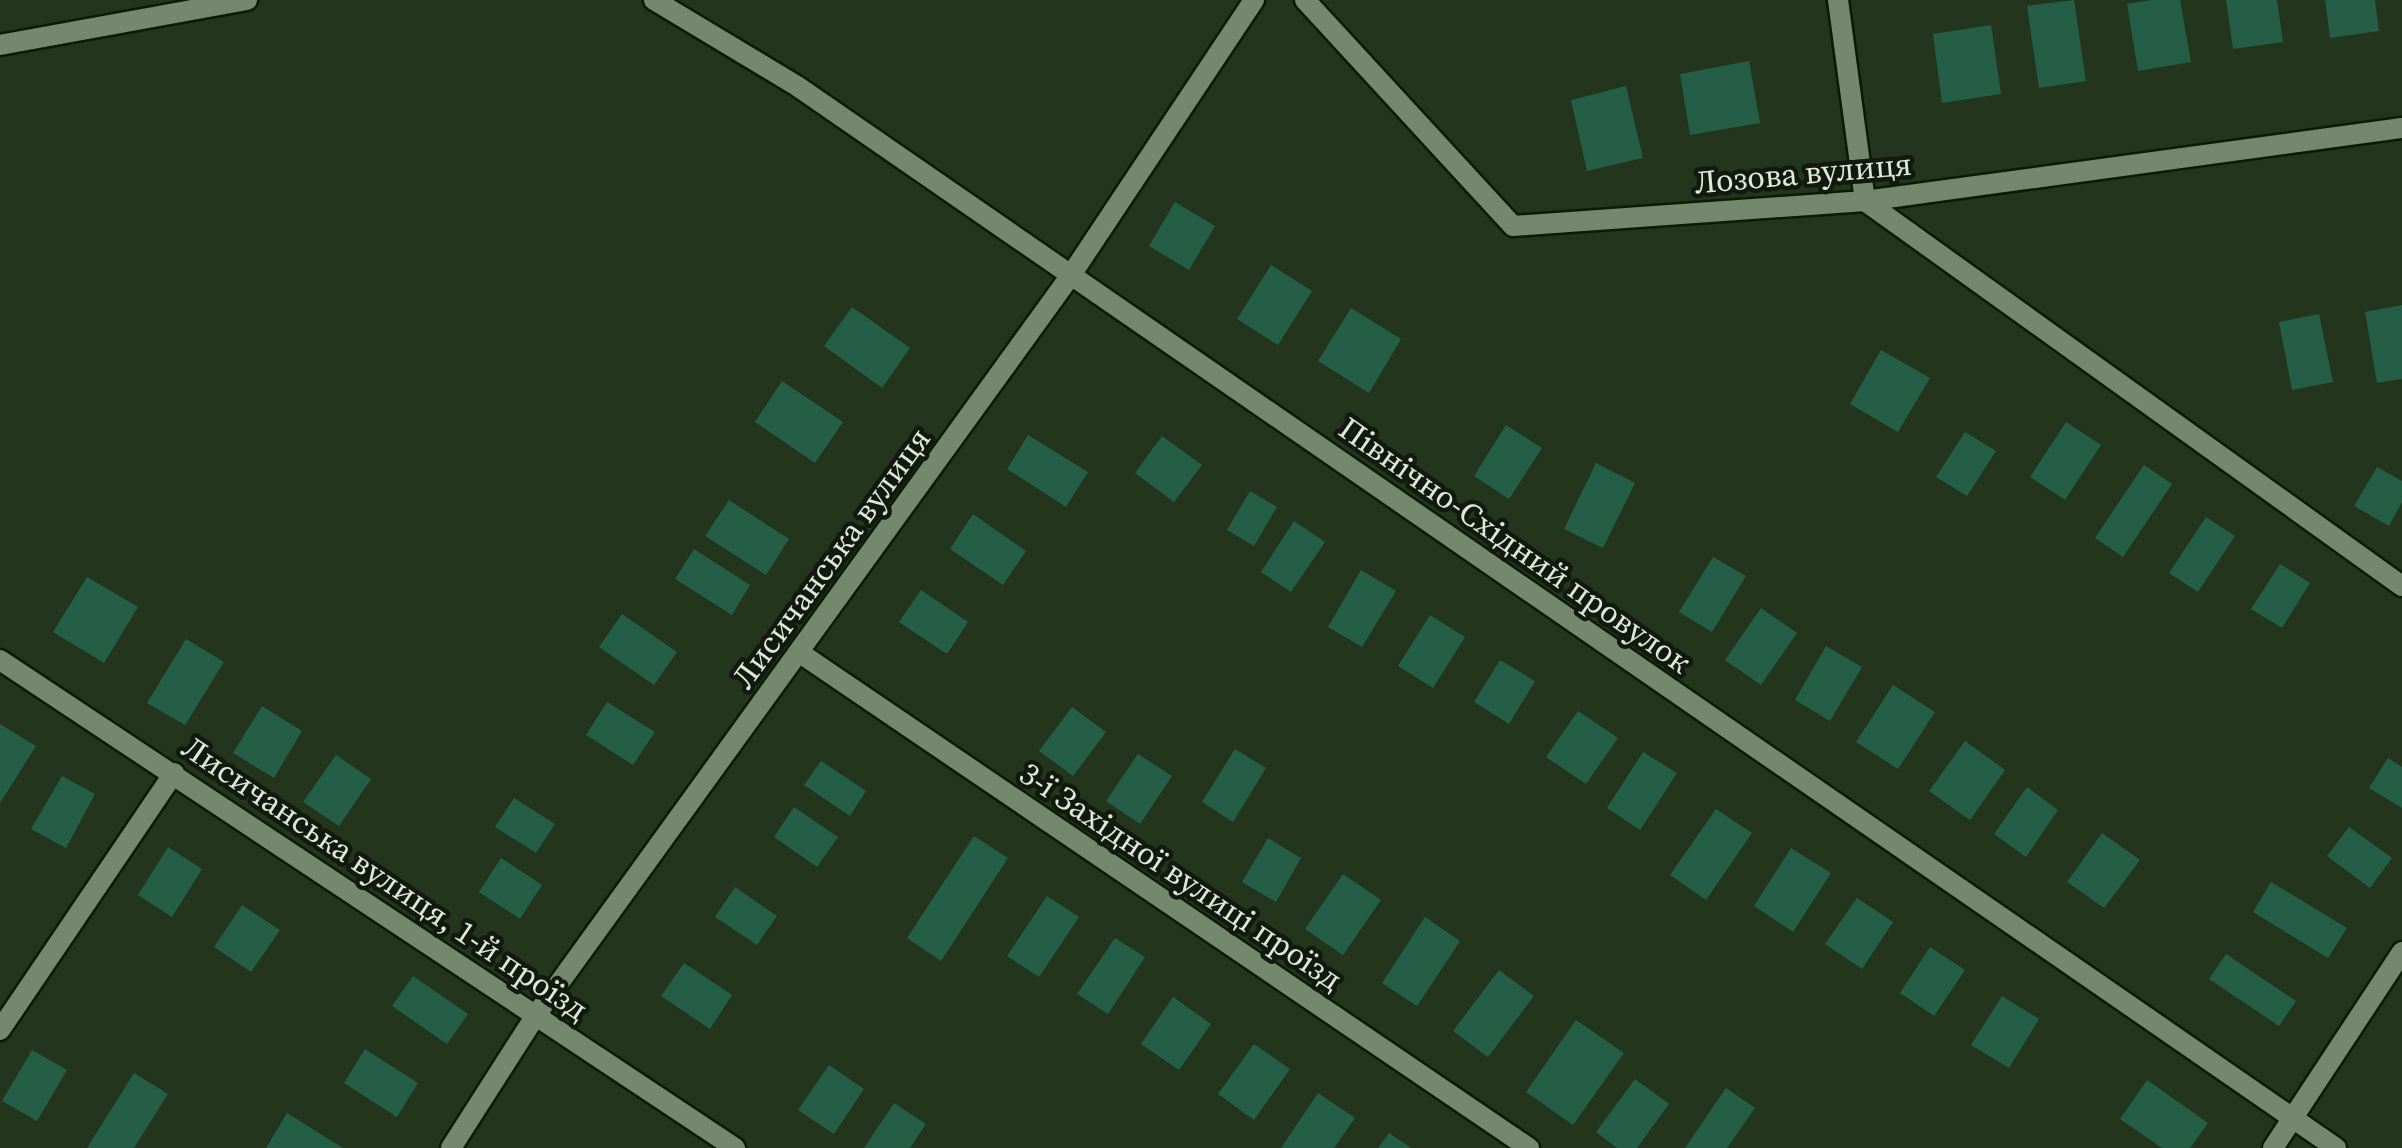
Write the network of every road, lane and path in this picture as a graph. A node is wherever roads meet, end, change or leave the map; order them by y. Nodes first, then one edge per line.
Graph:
1 (247, 0) edge
2 (654, 0) edge
3 (1254, 0) edge
4 (1305, 0) edge
5 (1838, 0) edge
6 (0, 45) edge
7 (2402, 128) edge
8 (1866, 201) junction
9 (1071, 275) junction
10 (2402, 586) edge
11 (800, 653) junction
12 (0, 660) edge
13 (174, 773) junction
14 (2402, 952) edge
15 (536, 1015) junction
16 (0, 1030) edge
17 (2292, 1118) junction
18 (451, 1148) edge
19 (735, 1148) edge
20 (1529, 1148) edge
21 (2273, 1148) edge
22 (2336, 1148) edge

1 - 6 street
2 - 9 street, Північно-Східний провулок
3 - 9 street, Лисичанська вулиця
4 - 8 street, Лозова вулиця
5 - 8 street
7 - 8 street, Лозова вулиця
8 - 10 street
9 - 11 street, Лисичанська вулиця
9 - 17 street, Північно-Східний провулок
11 - 15 street, Лисичанська вулиця
11 - 20 street, 3-ї Західної вулиці проїзд
12 - 13 street, Лисичанська вулиця, 1-й проїзд
13 - 15 street, Лисичанська вулиця, 1-й проїзд
13 - 16 street
14 - 17 street
15 - 18 street, Лисичанська вулиця
15 - 19 street, Лисичанська вулиця, 1-й проїзд
17 - 21 street
17 - 22 street, Північно-Східний провулок

